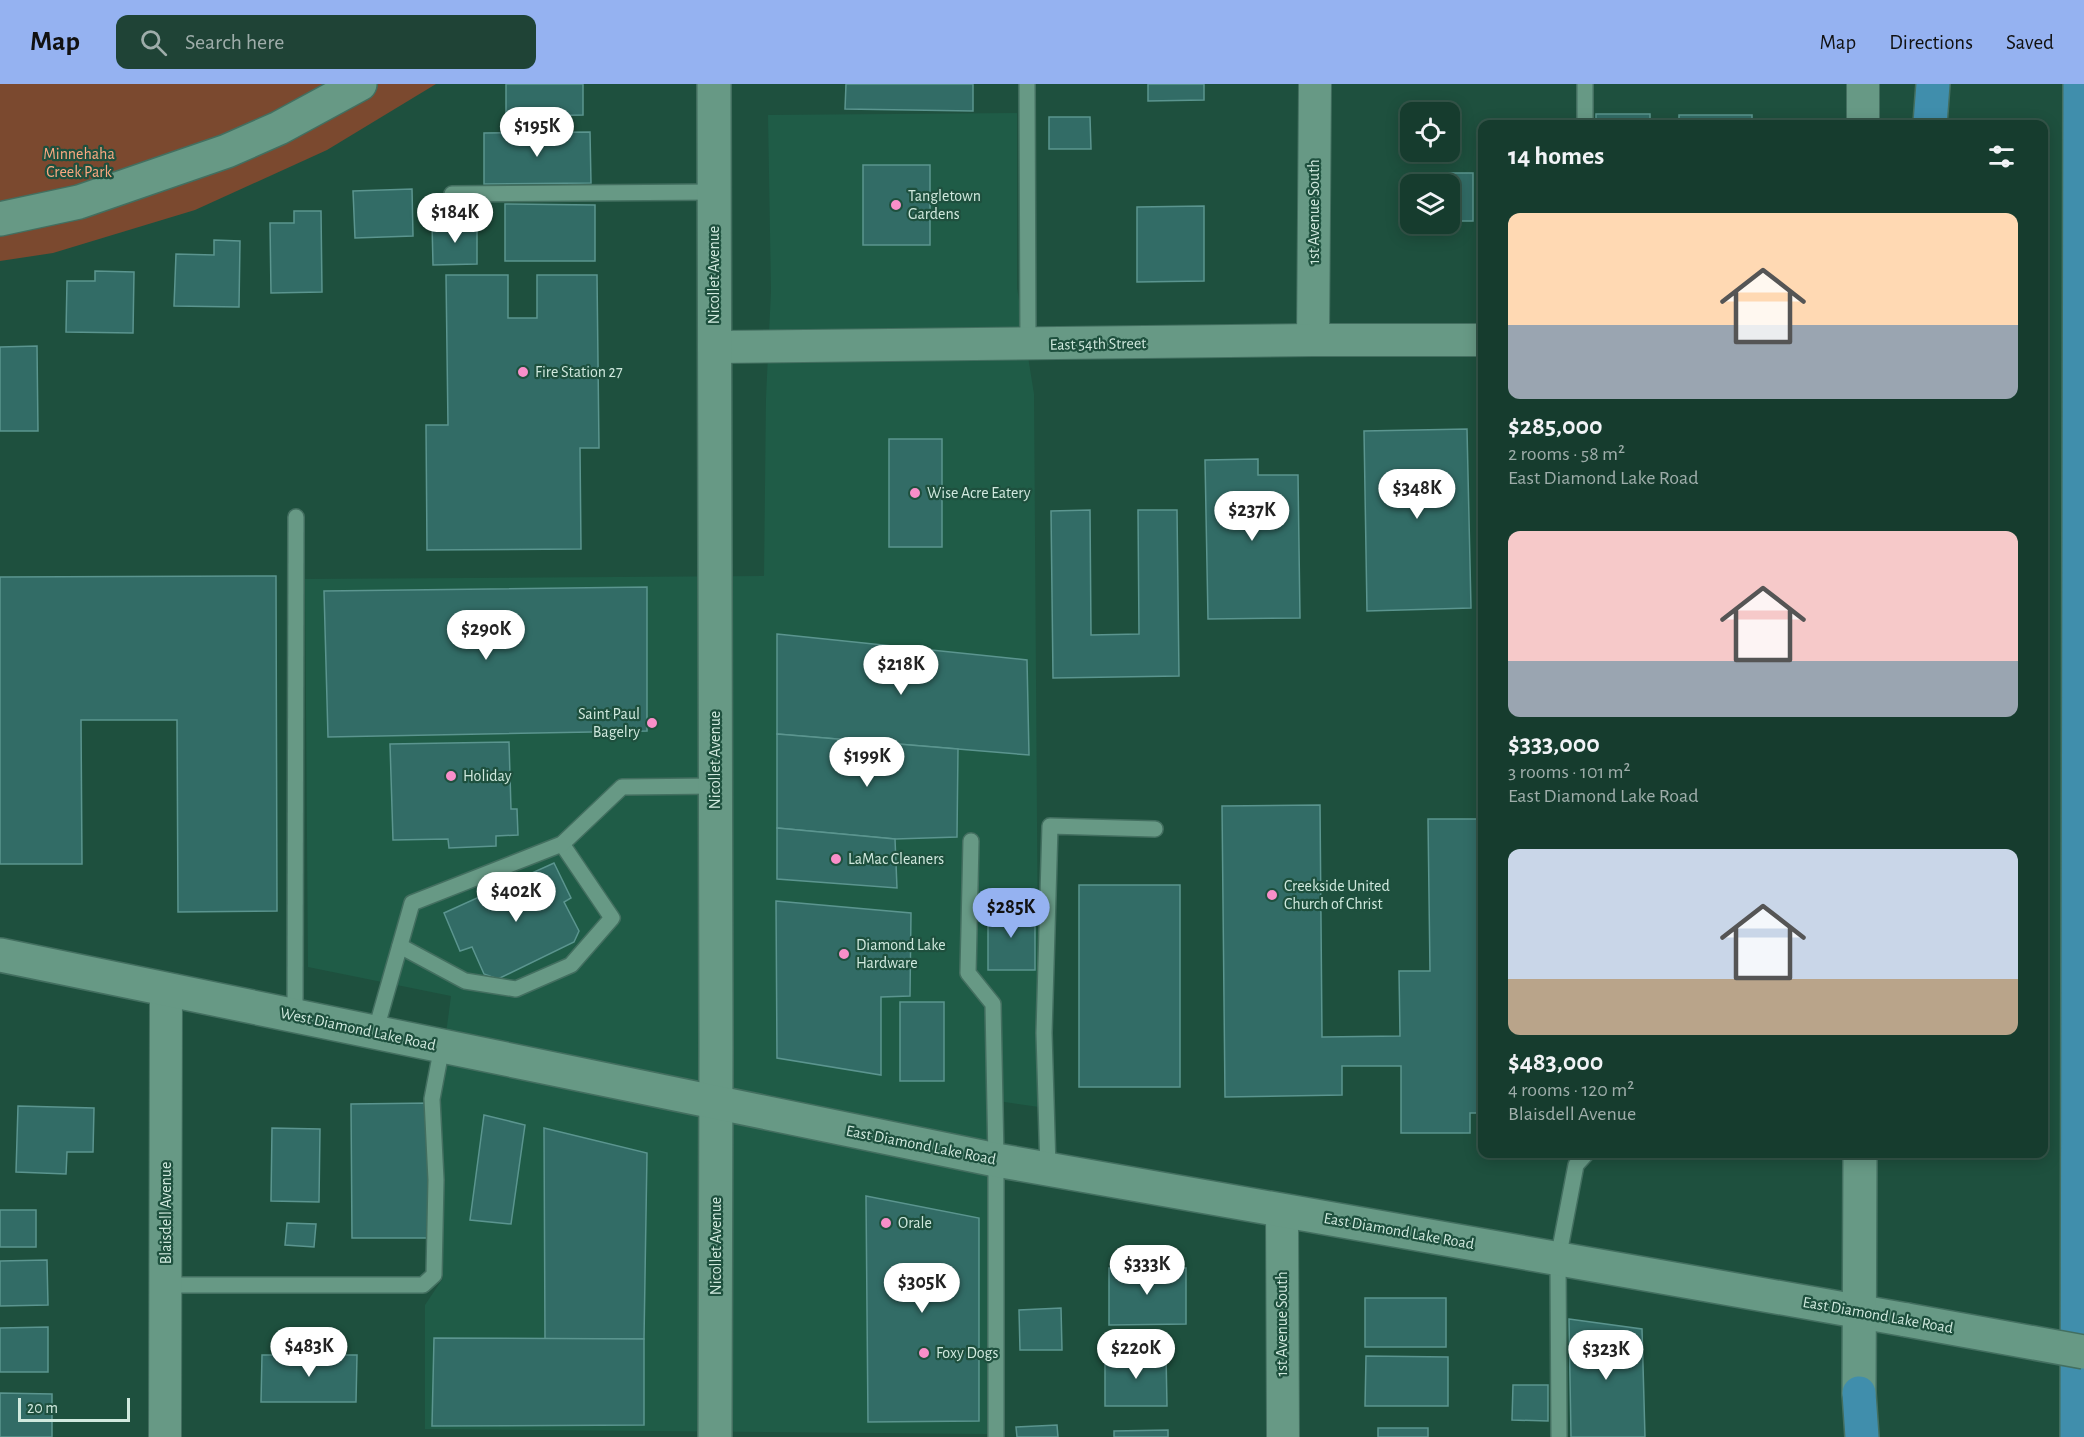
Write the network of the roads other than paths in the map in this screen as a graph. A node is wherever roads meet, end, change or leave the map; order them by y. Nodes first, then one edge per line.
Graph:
1 (360, 84) edge
2 (714, 84) edge
3 (1027, 84) edge
4 (1315, 84) edge
5 (1585, 84) edge
6 (1863, 84) edge
7 (1933, 84) edge
8 (2080, 84) edge
9 (1585, 120) edge
10 (1863, 120) edge
11 (1930, 120) edge
12 (715, 192) junction
13 (452, 194) dead end
14 (0, 219) edge
15 (1313, 340) junction
16 (1478, 340) edge
17 (1029, 345) junction
18 (714, 347) junction
19 (296, 517) dead end
20 (715, 786) junction
21 (1155, 830) dead end
22 (971, 841) dead end
23 (562, 844) junction
24 (400, 946) junction
25 (0, 955) edge
26 (166, 989) junction
27 (295, 1016) junction
28 (375, 1033) junction
29 (442, 1046) junction
30 (716, 1103) junction
31 (1582, 1158) edge
32 (1860, 1158) edge
33 (996, 1160) junction
34 (1048, 1169) junction
35 (1282, 1211) junction
36 (1558, 1259) junction
37 (166, 1285) junction
38 (1859, 1312) junction
39 (2084, 1352) edge
40 (1859, 1393) joint
41 (165, 1437) edge
42 (715, 1437) edge
43 (996, 1437) edge
44 (1283, 1437) edge
45 (1559, 1437) edge
46 (1861, 1437) edge
47 (2077, 1437) edge

1 - 14 street
2 - 12 street, Nicollet Avenue
3 - 17 lane
4 - 15 street, 1st Avenue South
5 - 9 lane
6 - 10 street
7 - 11 highway
8 - 47 highway
12 - 13 lane
12 - 18 street, Nicollet Avenue
15 - 16 street, East 54th Street
15 - 17 street, East 54th Street
17 - 18 street, East 54th Street
18 - 20 street, Nicollet Avenue
19 - 27 lane
20 - 23 lane
20 - 30 street, Nicollet Avenue
21 - 34 lane
22 - 33 lane
23 - 24 lane
23 - 24 lane
24 - 28 lane
25 - 26 street, West Diamond Lake Road
26 - 27 street, West Diamond Lake Road
26 - 37 street, Blaisdell Avenue
27 - 28 street, West Diamond Lake Road
28 - 29 street, West Diamond Lake Road
29 - 30 street, West Diamond Lake Road
29 - 37 lane
30 - 33 street, East Diamond Lake Road
30 - 42 street, Nicollet Avenue
31 - 36 lane
32 - 38 street
33 - 34 street, East Diamond Lake Road
33 - 43 lane
34 - 35 street, East Diamond Lake Road
35 - 36 street, East Diamond Lake Road
35 - 44 street, 1st Avenue South
36 - 38 street, East Diamond Lake Road
36 - 45 lane
37 - 41 street, Blaisdell Avenue
38 - 39 street, East Diamond Lake Road, bridge
38 - 40 street
40 - 46 highway

